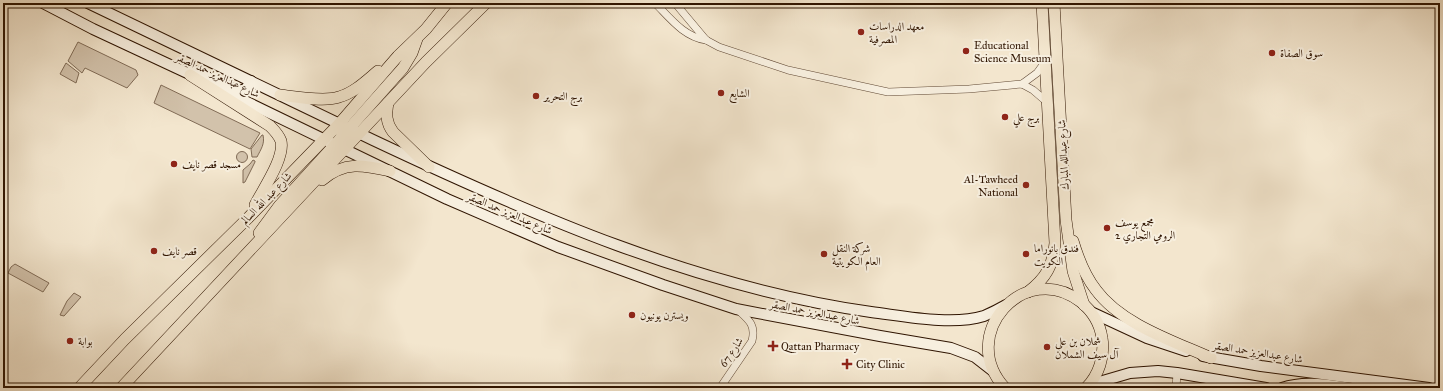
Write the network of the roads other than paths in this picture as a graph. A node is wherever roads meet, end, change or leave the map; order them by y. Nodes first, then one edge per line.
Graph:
1 (43, 3) edge
2 (88, 3) edge
3 (447, 3) edge
4 (479, 3) edge
5 (486, 3) edge
6 (655, 3) edge
7 (675, 3) edge
8 (1042, 3) edge
9 (1054, 3) edge
10 (417, 38) junction
11 (706, 40) junction
12 (398, 56) junction
13 (150, 57) junction
14 (426, 62) junction
15 (1045, 62) junction
16 (190, 75) junction
17 (251, 81) junction
18 (1022, 84) junction
19 (280, 95) junction
20 (1047, 102) junction
21 (388, 103) junction
22 (338, 124) junction
23 (349, 129) junction
24 (359, 134) junction
25 (324, 139) junction
26 (341, 147) junction
27 (429, 167) junction
28 (390, 171) junction
29 (292, 206) junction
30 (248, 218) junction
31 (1066, 220) junction
32 (253, 247) junction
33 (1028, 292) junction
34 (1006, 305) junction
35 (1087, 308) junction
36 (736, 309) junction
37 (1211, 358) junction
38 (993, 371) junction
39 (1177, 373) junction
40 (1362, 379) junction
41 (1088, 387) edge
42 (79, 388) edge
43 (121, 388) edge
44 (720, 388) edge
45 (1005, 388) edge
46 (1176, 388) edge
47 (1266, 388) edge
48 (1282, 388) edge
49 (1351, 388) edge
50 (1357, 388) edge
51 (1429, 388) edge

1 - 13 main road, شارع عبدالعزيز حمد الصقر
2 - 17 main road, شارع عبدالعزيز حمد الصقر
3 - 10 main road, شارع عبد الله السالم
4 - 14 main road
5 - 14 main road
6 - 11 street
7 - 11 street
8 - 15 main road, شارع عبدالله المبارك
9 - 31 main road, شارع عبدالله المبارك
10 - 12 main road, شارع عبد الله السالم
10 - 23 main road
11 - 18 street
12 - 19 main road
12 - 22 main road, شارع عبد الله السالم
13 - 16 main road, شارع عبدالعزيز حمد الصقر
13 - 17 main road
14 - 21 main road
15 - 18 street
15 - 20 main road, شارع عبدالله المبارك
16 - 25 main road, شارع عبدالعزيز حمد الصقر
16 - 30 main road
17 - 19 main road, شارع عبدالعزيز حمد الصقر
18 - 20 street
19 - 22 main road, شارع عبدالعزيز حمد الصقر
20 - 33 main road, شارع عبدالله المبارك
21 - 24 main road
21 - 27 main road
22 - 23 main road, شارع عبدالعزيز حمد الصقر
22 - 25 main road, شارع عبد الله السالم
22 - 26 main road
23 - 24 main road, شارع عبدالعزيز حمد الصقر
23 - 26 main road
24 - 26 main road
24 - 27 main road, شارع عبدالعزيز حمد الصقر
25 - 26 main road, شارع عبدالعزيز حمد الصقر
25 - 30 main road, شارع عبد الله السالم
26 - 28 main road, شارع عبدالعزيز حمد الصقر
26 - 29 main road
26 - 32 main road
27 - 34 main road, شارع عبدالعزيز حمد الصقر
28 - 29 main road
28 - 36 main road, شارع عبدالعزيز حمد الصقر
29 - 32 main road
30 - 42 main road, شارع عبد الله السالم
31 - 35 main road, شارع عبدالله المبارك
31 - 37 main road
32 - 43 main road
33 - 34 main road
33 - 35 main road
34 - 38 main road
35 - 37 main road, شارع عبدالعزيز حمد الصقر
35 - 41 main road, شارع عبدالله المبارك
36 - 38 main road, شارع عبدالعزيز حمد الصقر
36 - 44 street, شارع 67
37 - 40 main road, شارع عبدالعزيز حمد الصقر
38 - 45 main road
39 - 41 main road
39 - 46 street
39 - 47 main road
40 - 50 main road
40 - 51 main road, شارع عبدالعزيز حمد الصقر
48 - 49 main road

